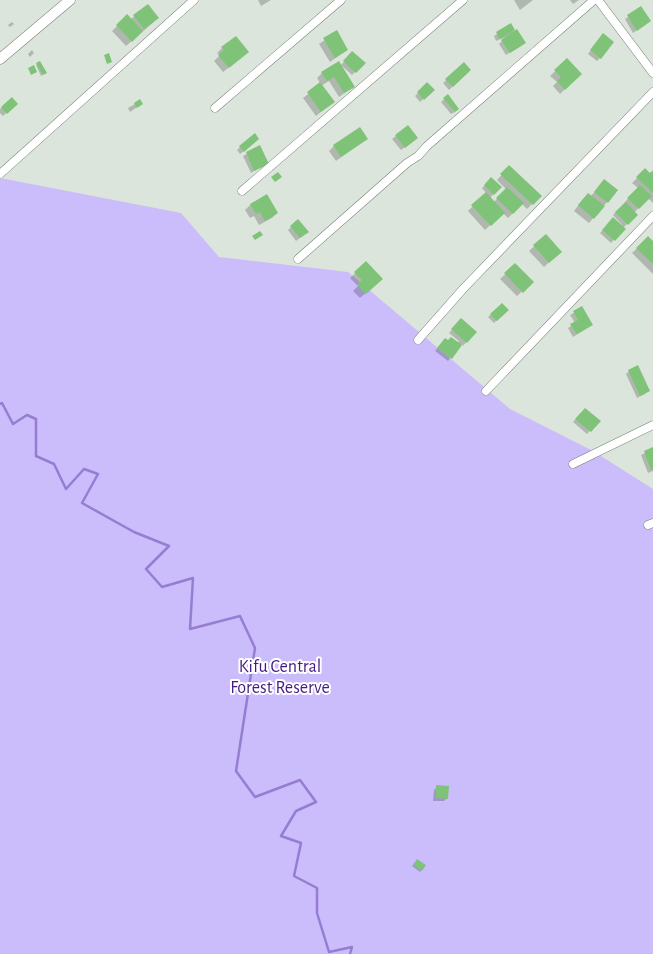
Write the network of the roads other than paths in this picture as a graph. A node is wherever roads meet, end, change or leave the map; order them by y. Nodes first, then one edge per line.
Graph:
1 (70, 0) edge
2 (194, 0) edge
3 (341, 0) edge
4 (463, 0) edge
5 (594, 0) edge
6 (598, 0) edge
7 (0, 59) edge
8 (653, 73) edge
9 (653, 92) edge
10 (215, 108) dead end
11 (0, 174) edge
12 (242, 191) dead end
13 (653, 216) edge
14 (298, 259) dead end
15 (418, 340) dead end
16 (486, 391) dead end
17 (653, 425) edge
18 (573, 464) dead end

1 - 7 street
2 - 11 street
3 - 10 street
4 - 12 street
5 - 14 street
6 - 8 street
9 - 15 street
13 - 16 street
17 - 18 street

